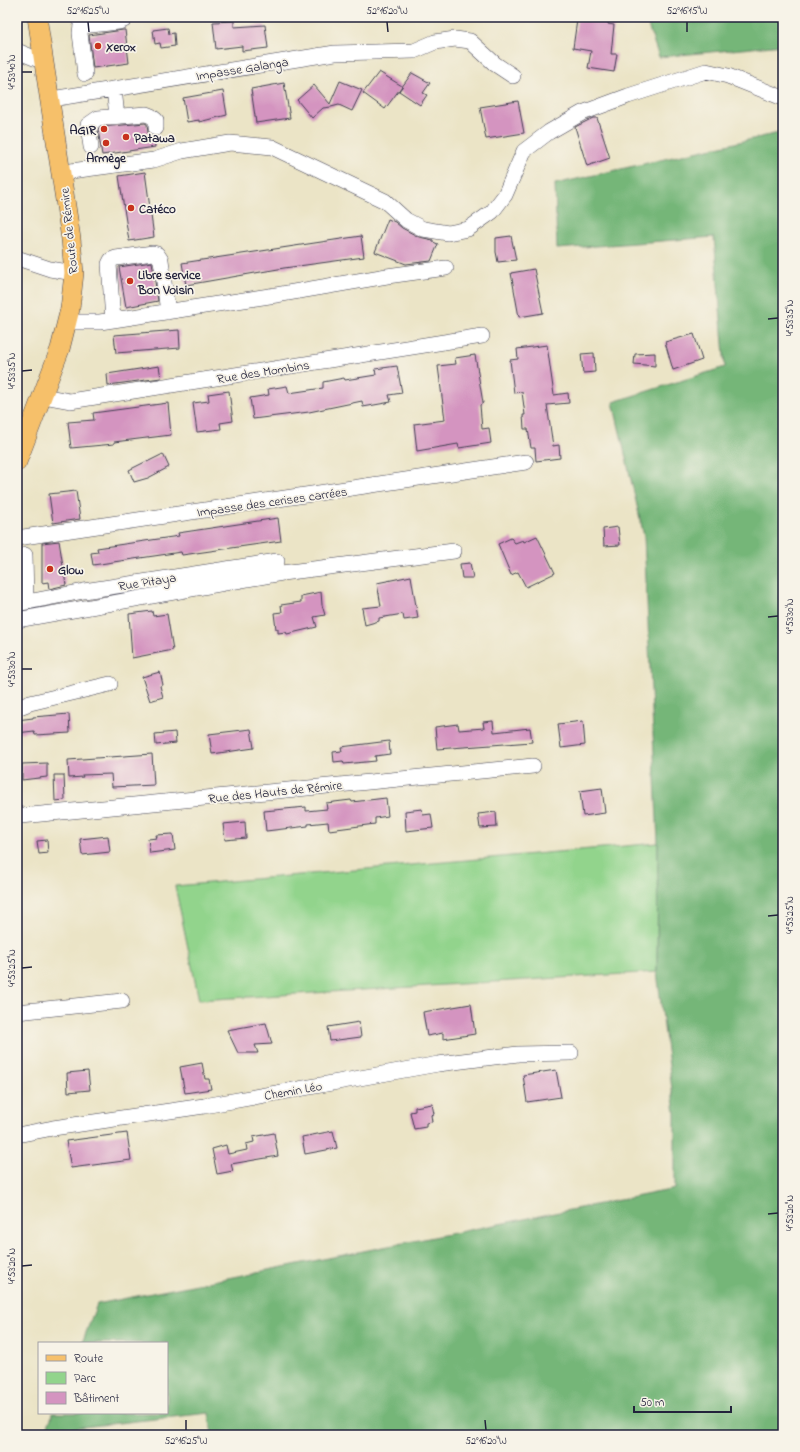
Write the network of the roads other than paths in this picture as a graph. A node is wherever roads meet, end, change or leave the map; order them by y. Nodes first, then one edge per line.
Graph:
1 (37, 17) edge
2 (124, 17) edge
3 (81, 21) edge
4 (17, 52) edge
5 (44, 62) junction
6 (85, 74) dead end
7 (513, 76) dead end
8 (114, 89) junction
9 (783, 98) edge
10 (51, 104) junction
11 (117, 116) junction
12 (156, 128) dead end
13 (91, 148) dead end
14 (62, 177) junction
15 (17, 258) edge
16 (446, 268) dead end
17 (74, 273) junction
18 (168, 312) junction
19 (113, 320) junction
20 (67, 322) junction
21 (482, 336) dead end
22 (43, 396) junction
23 (17, 462) edge
24 (526, 462) dead end
25 (17, 538) edge
26 (454, 551) dead end
27 (25, 555) dead end
28 (277, 561) dead end
29 (22, 603) edge
30 (17, 620) edge
31 (110, 684) dead end
32 (17, 708) edge
33 (533, 766) dead end
34 (17, 813) edge
35 (122, 1001) dead end
36 (17, 1012) edge
37 (570, 1053) dead end
38 (17, 1135) edge

1 - 5 main road, Route de Rémire
2 - 3 street
3 - 6 street
4 - 5 street
5 - 10 main road, Route de Rémire
7 - 8 street, Impasse Galanga
8 - 10 street, Impasse Galanga
8 - 11 street
9 - 14 street
10 - 14 main road, Route de Rémire
11 - 12 street
11 - 13 street
14 - 17 main road, Route de Rémire
15 - 17 street
16 - 18 street
17 - 20 main road, Route de Rémire
18 - 19 street
18 - 19 street
19 - 20 street
20 - 22 main road, Route de Rémire
21 - 22 street, Rue des Mombins
22 - 23 main road, Route de Rémire
24 - 25 street, Impasse des cerises carrées
26 - 30 street
27 - 29 street
28 - 29 street, Rue Pitaya
31 - 32 street
33 - 34 street, Rue des Hauts de Rémire
35 - 36 street
37 - 38 street, Chemin Léo

